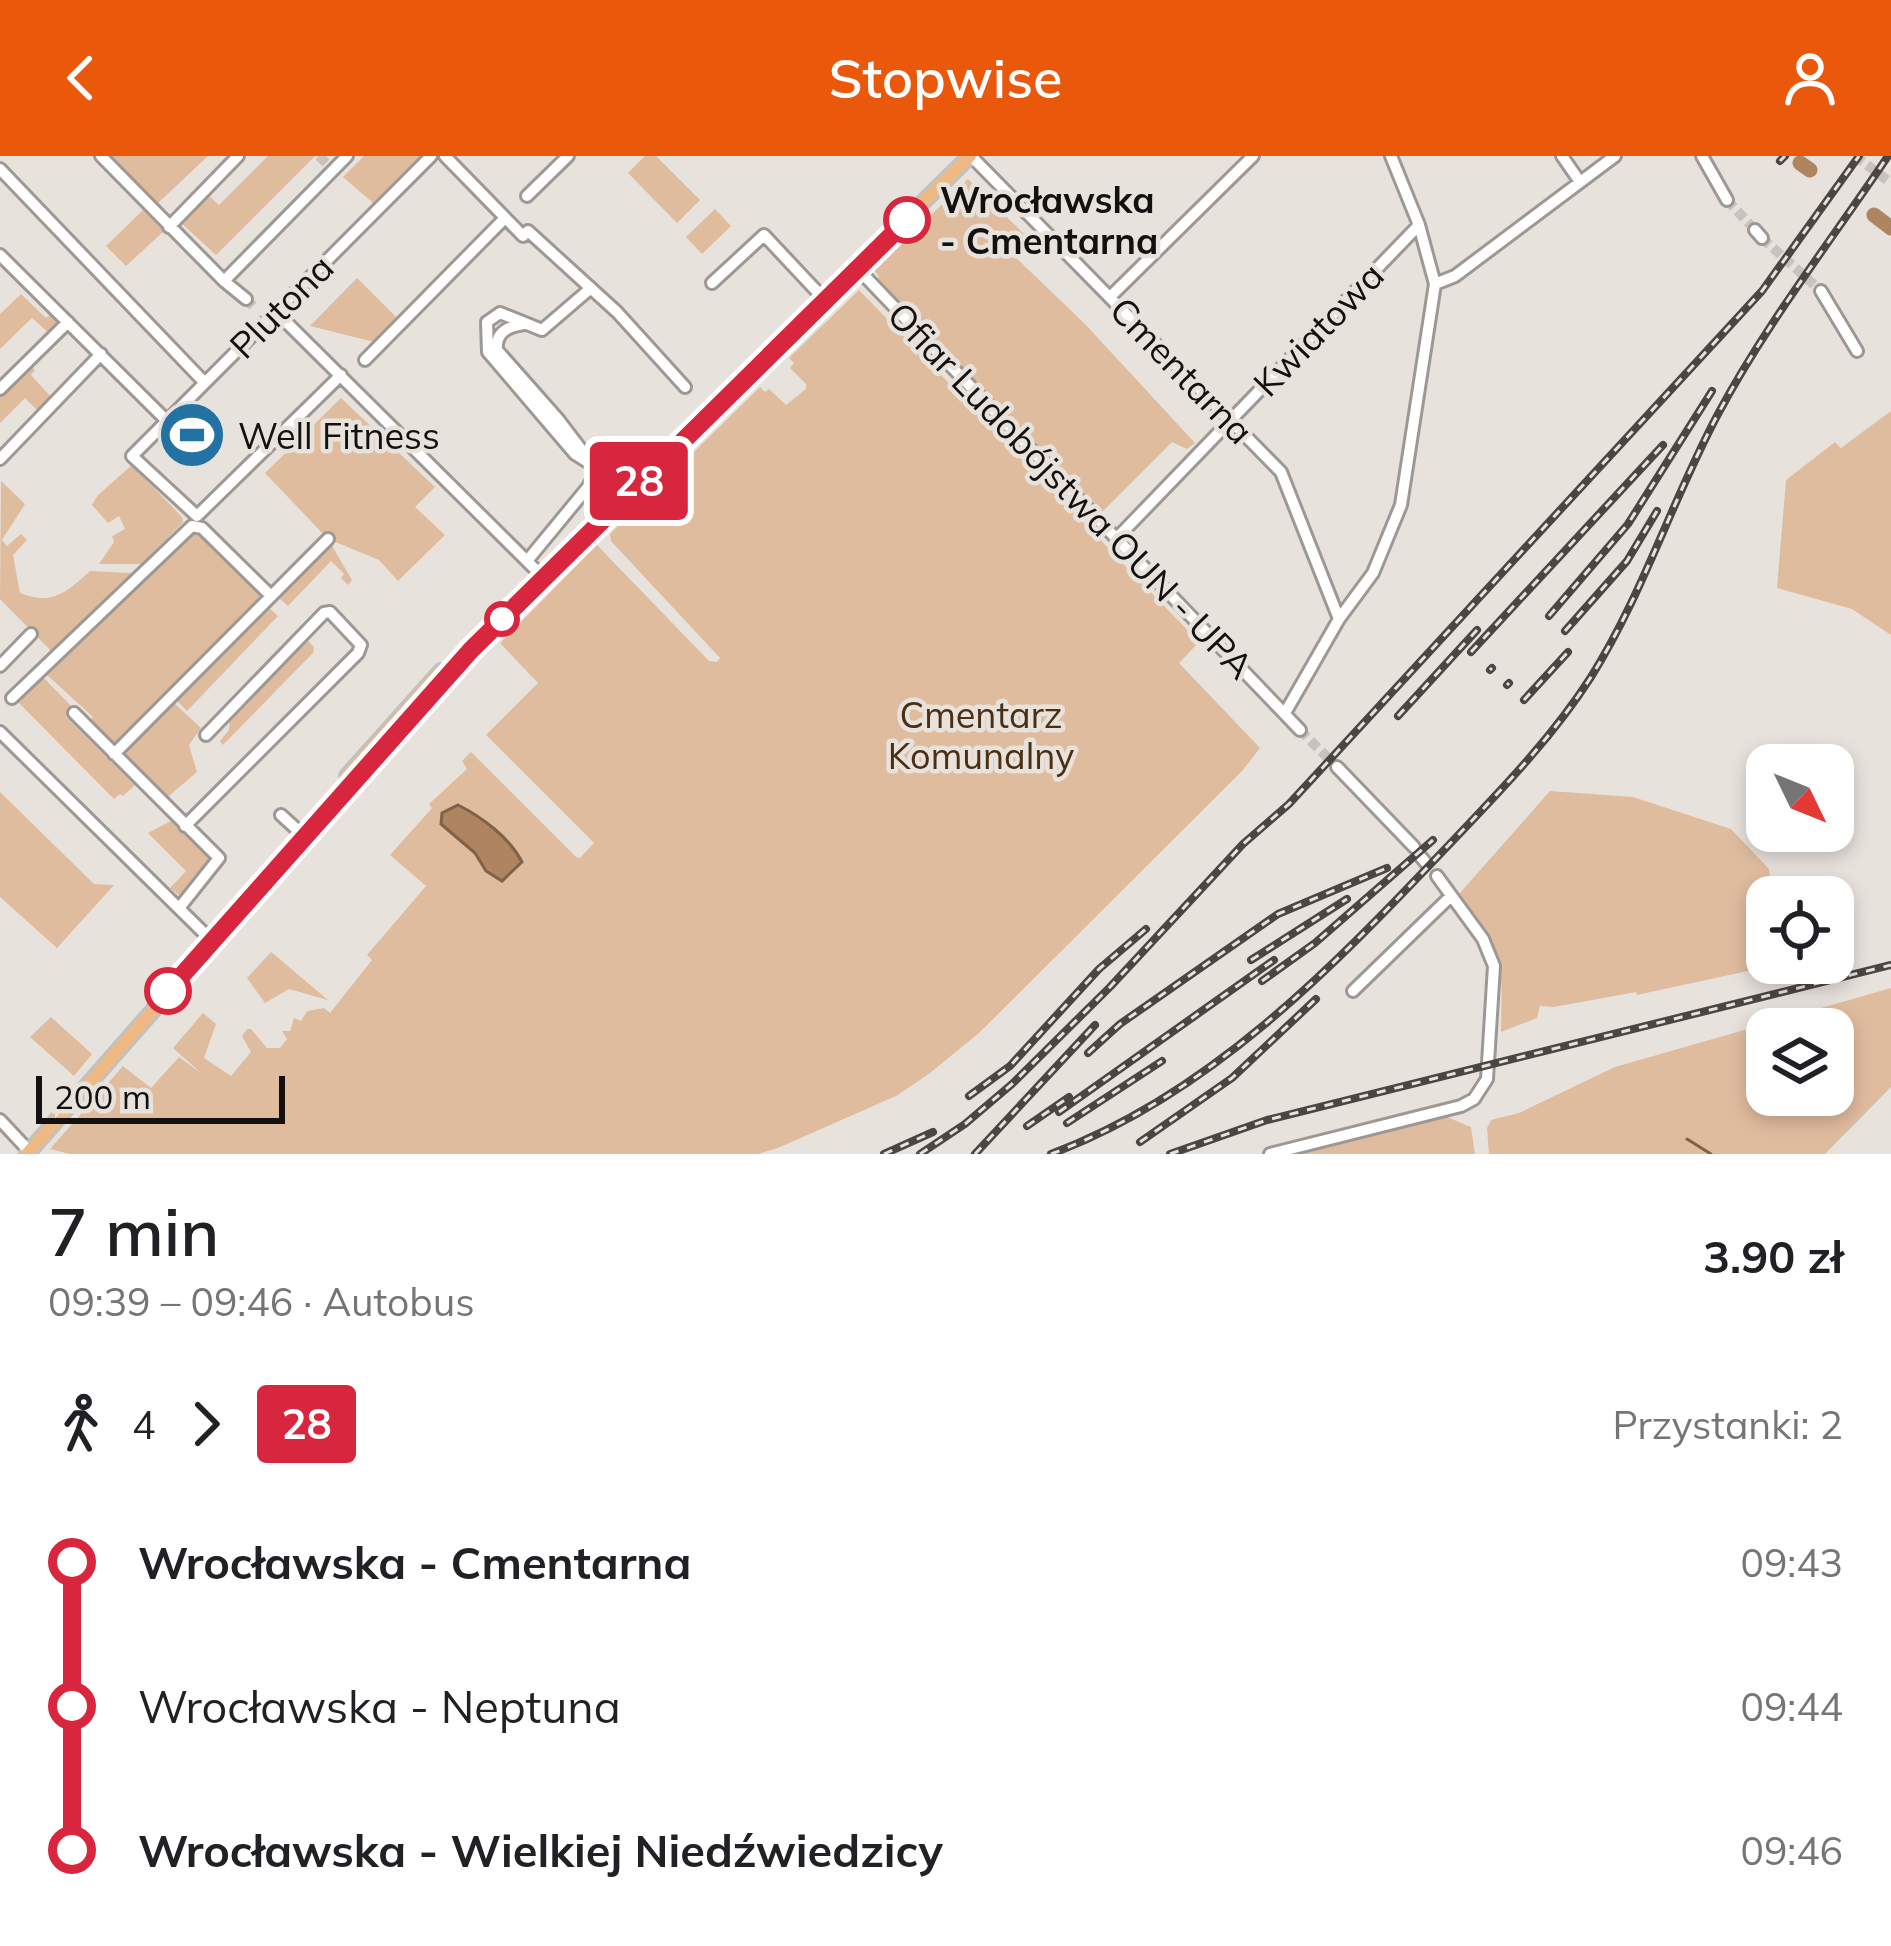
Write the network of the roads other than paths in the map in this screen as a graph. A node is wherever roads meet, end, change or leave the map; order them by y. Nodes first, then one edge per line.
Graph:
1 (238, 156) edge
2 (347, 156) edge
3 (431, 156) edge
4 (445, 156) edge
5 (568, 156) edge
6 (944, 156) edge
7 (970, 156) edge
8 (1253, 156) edge
9 (1410, 156) edge
10 (1562, 156) edge
11 (1615, 156) edge
12 (1702, 156) edge
13 (101, 157) edge
14 (1394, 161) edge
15 (0, 169) edge
16 (958, 169) junction
17 (1580, 182) junction
18 (527, 196) dead end
19 (1727, 200) tunnel mouth
20 (505, 218) junction
21 (1419, 225) junction
22 (169, 227) junction
23 (0, 255) edge
24 (857, 268) junction
25 (224, 281) junction
26 (712, 283) dead end
27 (1435, 284) junction
28 (591, 288) junction
29 (1821, 291) tunnel mouth
30 (1110, 297) junction
31 (246, 299) tunnel mouth
32 (826, 300) junction
33 (256, 309) tunnel mouth
34 (271, 315) junction
35 (68, 322) junction
36 (1857, 351) dead end
37 (101, 354) junction
38 (365, 360) dead end
39 (340, 375) junction
40 (205, 383) junction
41 (685, 387) dead end
42 (0, 389) edge
43 (1231, 418) junction
44 (166, 421) junction
45 (0, 459) edge
46 (1117, 538) junction
47 (328, 539) dead end
48 (527, 561) junction
49 (542, 576) junction
50 (271, 596) junction
51 (1339, 620) junction
52 (31, 634) dead end
53 (0, 667) edge
54 (12, 698) dead end
55 (74, 713) dead end
56 (1285, 713) junction
57 (1300, 730) tunnel mouth
58 (0, 732) edge
59 (206, 735) dead end
60 (114, 754) junction
61 (1337, 767) tunnel mouth
62 (281, 815) dead end
63 (185, 826) junction
64 (303, 835) junction
65 (1420, 856) dead end
66 (1437, 876) dead end
67 (1451, 896) junction
68 (180, 908) junction
69 (212, 940) junction
70 (1353, 991) dead end
71 (0, 1120) edge
72 (28, 1153) edge
73 (1270, 1154) edge

1 - 22 street
2 - 25 street
3 - 34 street, Plutona
4 - 20 street
5 - 18 street
6 - 16 street
7 - 16 main road
7 - 30 street, Cmentarna
8 - 30 street
9 - 14 street
10 - 17 street
11 - 17 street
12 - 19 street
13 - 22 street
14 - 21 street
15 - 40 street
16 - 24 main road
17 - 27 street
20 - 28 street
20 - 38 street
21 - 27 street
21 - 43 street, Kwiatowa
22 - 25 street
23 - 35 street
24 - 32 main road
24 - 46 street, Ofiar Ludobójstwa OUN - UPA
25 - 31 street
26 - 32 street
27 - 51 street
28 - 41 street
28 - 48 street
29 - 36 street
30 - 43 street, Cmentarna
32 - 49 main road
33 - 34 street
34 - 39 street
34 - 40 street, Plutona
35 - 37 street
35 - 42 street
37 - 44 street
37 - 45 street
39 - 44 street, Plutona
39 - 48 street
40 - 44 street, Plutona
43 - 46 street, Kwiatowa
43 - 51 street, Cmentarna
46 - 56 street, Ofiar Ludobójstwa OUN - UPA
47 - 50 street
48 - 49 street
49 - 64 main road
50 - 54 street
50 - 60 street
51 - 56 street
52 - 53 street
55 - 60 street
56 - 57 street, Ofiar Ludobójstwa OUN - UPA
58 - 68 street
59 - 63 street
60 - 63 street
61 - 65 street
62 - 64 street
63 - 68 street
64 - 69 main road
66 - 67 street
67 - 70 street
67 - 73 street
68 - 69 street
69 - 72 main road
71 - 72 street

